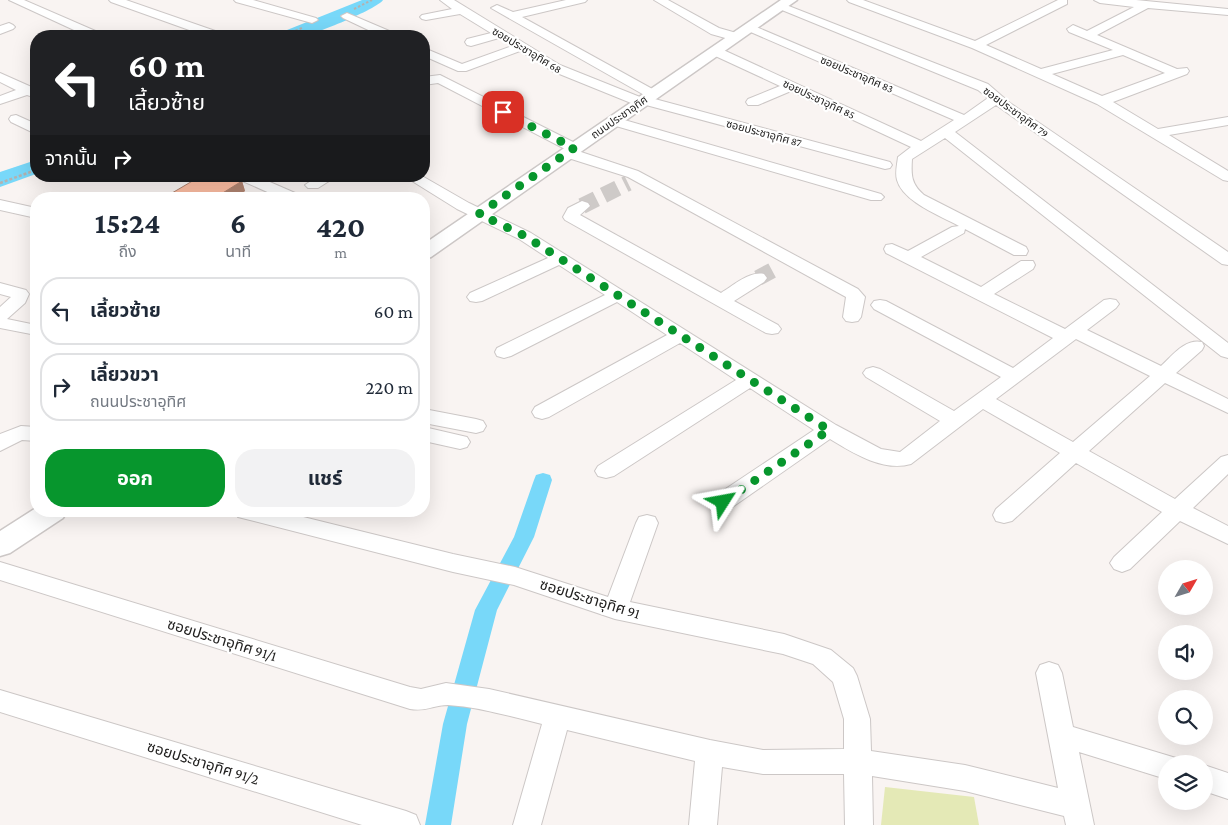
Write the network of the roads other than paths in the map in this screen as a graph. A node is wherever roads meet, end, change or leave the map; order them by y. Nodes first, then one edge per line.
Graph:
1 (15, 0) edge
2 (115, 0) edge
3 (240, 0) edge
4 (446, 0) edge
5 (581, 0) edge
6 (660, 0) edge
7 (853, 0) edge
8 (1100, 0) edge
9 (1063, 2) dead end
10 (785, 3) edge
11 (1147, 4) junction
12 (497, 8) dead end
13 (462, 10) junction
14 (1228, 12) edge
15 (348, 13) road end
16 (512, 16) junction
17 (925, 16) dead end
18 (426, 17) dead end
19 (312, 20) dead end
20 (910, 21) junction
21 (1073, 29) dead end
22 (82, 30) edge
23 (200, 30) edge
24 (379, 30) edge
25 (743, 33) junction
26 (499, 34) junction
27 (1088, 35) junction
28 (471, 42) dead end
29 (976, 45) junction
30 (520, 47) junction
31 (715, 51) junction
32 (1124, 51) junction
33 (430, 55) edge
34 (462, 68) junction
35 (1042, 73) junction
36 (0, 77) edge
37 (430, 80) edge
38 (791, 86) junction
39 (30, 90) edge
40 (30, 93) edge
41 (996, 98) junction
42 (645, 99) junction
43 (0, 100) edge
44 (1102, 101) junction
45 (753, 102) dead end
46 (16, 119) dead end
47 (965, 120) junction
48 (614, 121) junction
49 (1228, 121) edge
50 (30, 127) edge
51 (946, 132) junction
52 (1157, 133) junction
53 (30, 134) edge
54 (18, 139) dead end
55 (788, 139) junction
56 (923, 147) junction
57 (571, 151) junction
58 (761, 164) junction
59 (885, 165) dead end
60 (1224, 171) edge
61 (257, 182) edge
62 (319, 182) edge
63 (423, 182) edge
64 (313, 185) dead end
65 (281, 192) edge
66 (876, 197) dead end
67 (0, 204) edge
68 (582, 206) dead end
69 (30, 212) edge
70 (479, 214) junction
71 (958, 230) dead end
72 (892, 248) dead end
73 (430, 249) edge
74 (909, 257) junction
75 (561, 258) junction
76 (788, 260) junction
77 (1228, 260) edge
78 (0, 288) edge
79 (982, 294) junction
80 (618, 295) junction
81 (476, 297) dead end
82 (721, 301) junction
83 (1110, 304) dead end
84 (880, 305) dead end
85 (0, 316) edge
86 (852, 317) dead end
87 (0, 323) edge
88 (30, 329) edge
89 (772, 329) dead end
90 (1070, 334) junction
91 (681, 335) junction
92 (1195, 346) dead end
93 (504, 352) dead end
94 (1228, 352) edge
95 (873, 373) dead end
96 (1163, 375) junction
97 (1014, 376) junction
98 (751, 380) junction
99 (982, 400) junction
100 (1228, 407) edge
101 (542, 412) dead end
102 (430, 417) edge
103 (955, 421) junction
104 (476, 426) dead end
105 (829, 430) junction
106 (30, 432) edge
107 (430, 435) edge
108 (460, 442) dead end
109 (0, 444) edge
110 (1075, 452) junction
111 (1228, 462) edge
112 (606, 472) dead end
113 (723, 502) dead end
114 (1177, 510) junction
115 (1004, 515) dead end
116 (43, 517) edge
117 (270, 517) edge
118 (646, 523) dead end
119 (1228, 536) edge
120 (0, 545) edge
121 (1122, 563) dead end
122 (0, 571) edge
123 (615, 609) junction
124 (1049, 673) dead end
125 (0, 701) edge
126 (558, 716) junction
127 (1062, 735) junction
128 (710, 752) junction
129 (858, 761) junction
130 (1158, 765) edge
131 (1213, 781) edge
132 (1228, 786) edge
133 (1079, 816) edge
134 (404, 824) edge
135 (528, 825) edge
136 (703, 825) edge
137 (859, 825) edge

1 - 22 street
2 - 23 street
3 - 19 street
4 - 13 street, ซอยประชาอุทิศ 68
5 - 16 street
6 - 25 street, ซอยประชาอุทิศ 83
7 - 20 street
8 - 11 street
9 - 29 street
10 - 25 main road, ถนนประชาอุทิศ
10 - 41 street, ซอยประชาอุทิศ 79
11 - 14 street
11 - 27 street
12 - 16 street
13 - 18 street
13 - 26 street, ซอยประชาอุทิศ 68
15 - 24 street
16 - 42 street
17 - 20 street
20 - 29 street
21 - 27 street
25 - 31 main road, ถนนประชาอุทิศ
25 - 47 street, ซอยประชาอุทิศ 83
26 - 28 street
26 - 30 street, ซอยประชาอุทิศ 68
27 - 32 street
29 - 35 street
30 - 34 street
30 - 42 street, ซอยประชาอุทิศ 68
31 - 38 street, ซอยประชาอุทิศ 85
31 - 42 main road, ถนนประชาอุทิศ
32 - 35 street
32 - 44 street
33 - 34 street
34 - 37 street
35 - 44 street
36 - 39 street
37 - 57 street
38 - 45 street
38 - 56 street, ซอยประชาอุทิศ 85
40 - 43 street
41 - 47 street
41 - 77 street, ซอยประชาอุทิศ 79
42 - 48 main road, ถนนประชาอุทิศ
42 - 55 street, ซอยประชาอุทิศ 87
44 - 52 street
46 - 50 street
47 - 51 street
48 - 57 main road, ถนนประชาอุทิศ
48 - 58 street
49 - 52 street
51 - 56 street
51 - 94 street
52 - 60 street
53 - 54 street
55 - 58 street
55 - 59 street, ซอยประชาอุทิศ 87
56 - 79 street
57 - 70 main road, ถนนประชาอุทิศ
57 - 76 street
58 - 66 street
61 - 65 street
62 - 64 street
63 - 70 street
67 - 69 street
68 - 82 street
70 - 73 main road, ถนนประชาอุทิศ
70 - 75 street
71 - 74 street
72 - 74 street
74 - 79 street
75 - 80 street
75 - 81 street
76 - 82 street
76 - 86 street
78 - 85 street
79 - 90 street
80 - 91 street
80 - 93 street
82 - 89 street
83 - 90 street
84 - 97 street
87 - 88 street
90 - 96 street
90 - 97 street
91 - 98 street
91 - 101 street
92 - 96 street
95 - 103 street
96 - 100 street
96 - 110 street
97 - 99 street
98 - 105 street
98 - 112 street
99 - 103 street
99 - 110 street
102 - 104 street
103 - 105 street
105 - 113 street
106 - 109 street
107 - 108 street
110 - 114 street
110 - 115 street
111 - 114 street
114 - 119 street
114 - 121 street
116 - 120 main road
117 - 123 street, ซอยประชาอุทิศ 91
118 - 123 street
122 - 126 street, ซอยประชาอุทิศ 91/1
123 - 129 street, ซอยประชาอุทิศ 91
124 - 127 street
125 - 134 street, ซอยประชาอุทิศ 91/2
126 - 128 street
126 - 135 street
127 - 130 street
127 - 133 street
128 - 129 street
128 - 136 street
129 - 133 street
129 - 137 street, ซอยประชาอุทิศ 91
131 - 132 street

